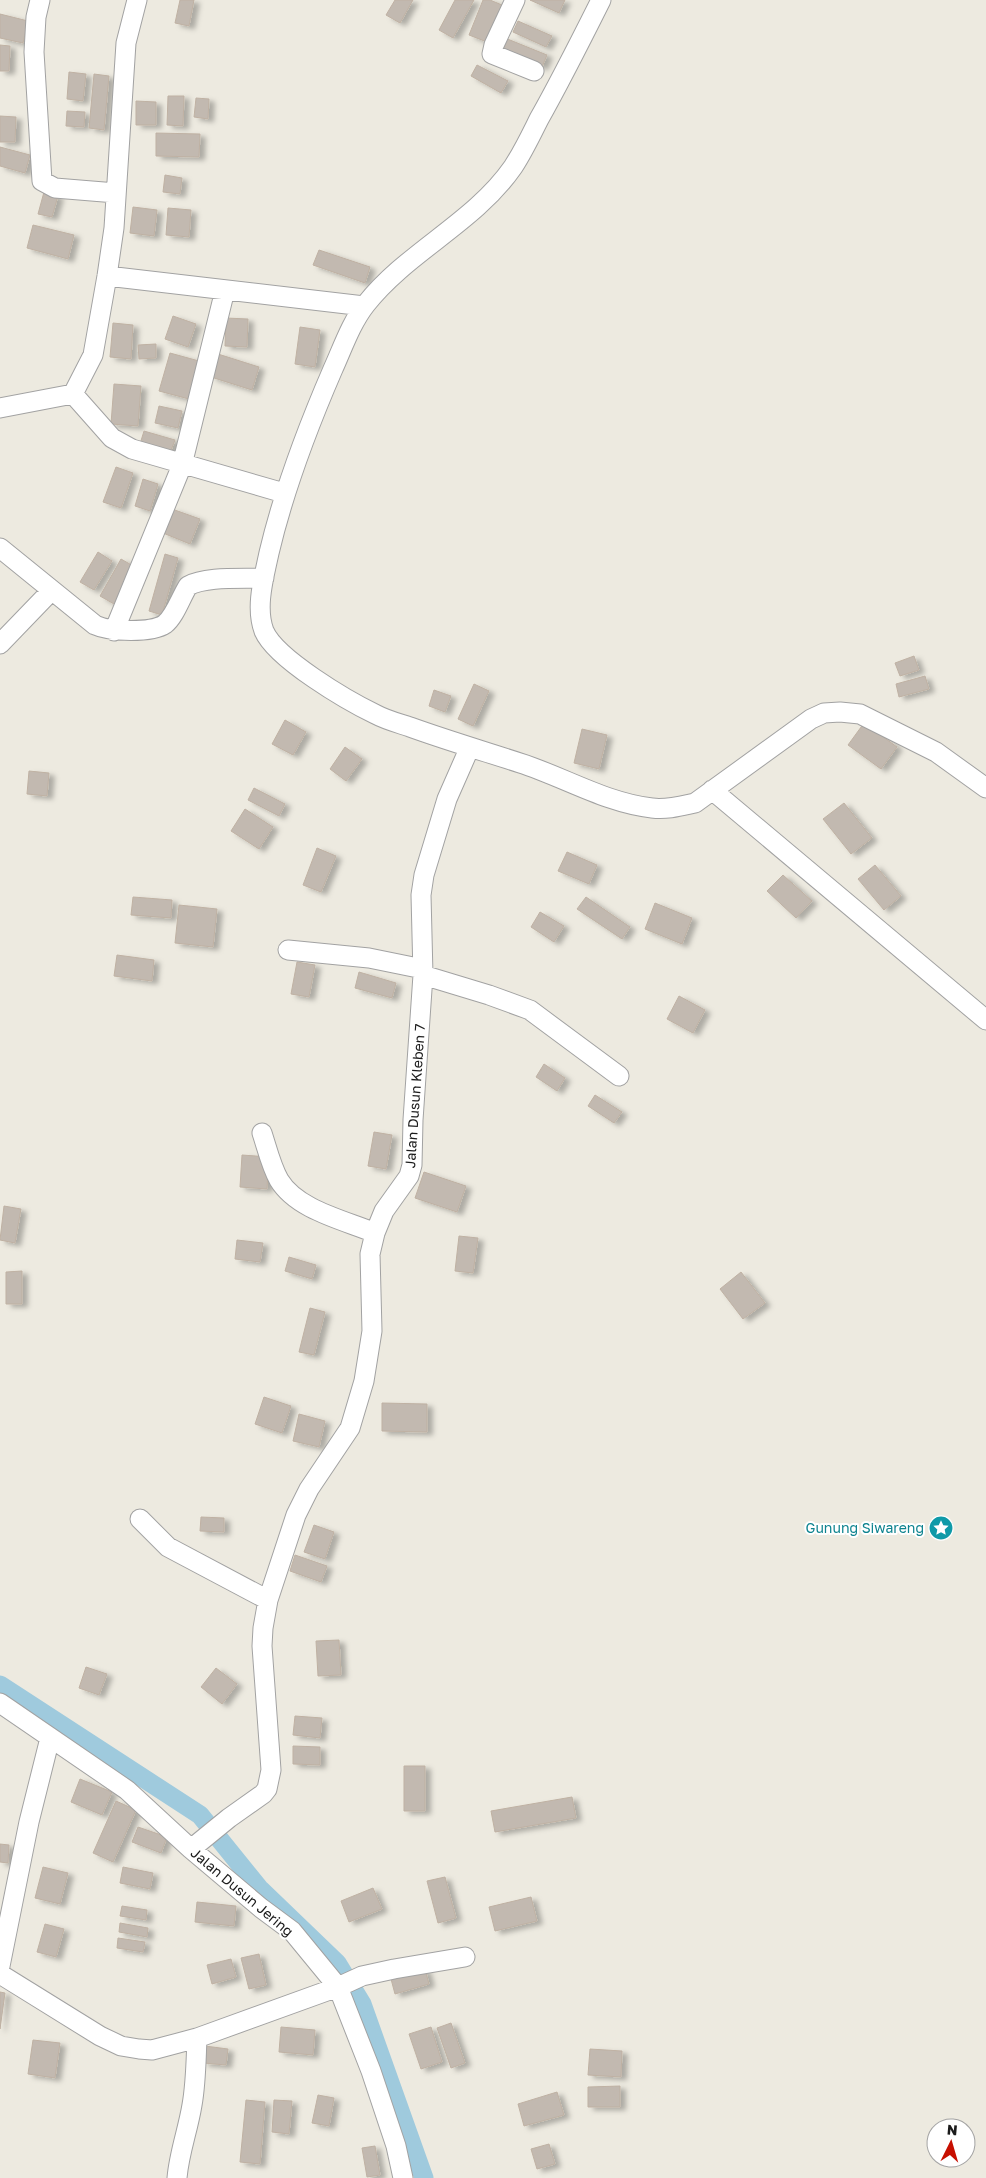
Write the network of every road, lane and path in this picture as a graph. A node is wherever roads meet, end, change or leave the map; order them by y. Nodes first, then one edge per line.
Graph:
1 (40, 0) edge
2 (137, 0) edge
3 (515, 0) edge
4 (601, 0) edge
5 (534, 71) dead end
6 (116, 193) junction
7 (107, 276) junction
8 (225, 290) junction
9 (364, 306) junction
10 (73, 394) junction
11 (0, 408) edge
12 (182, 465) junction
13 (284, 493) junction
14 (0, 548) edge
15 (264, 578) junction
16 (52, 590) junction
17 (114, 631) junction
18 (0, 644) edge
19 (469, 749) junction
20 (986, 788) edge
21 (712, 790) junction
22 (288, 950) dead end
23 (423, 972) junction
24 (986, 1020) edge
25 (618, 1076) dead end
26 (262, 1132) dead end
27 (375, 1233) junction
28 (140, 1519) dead end
29 (268, 1600) junction
30 (0, 1703) edge
31 (50, 1738) junction
32 (191, 1849) junction
33 (464, 1957) dead end
34 (0, 1966) edge
35 (0, 1974) edge
36 (346, 1983) junction
37 (197, 2038) junction
38 (177, 2178) edge
39 (403, 2178) edge

1 - 6 street
2 - 6 street
3 - 5 street
4 - 9 street
6 - 7 street
7 - 8 street
7 - 10 street
8 - 9 street
8 - 12 street
9 - 13 street
10 - 11 street
10 - 12 street
12 - 13 street
12 - 17 street
13 - 15 street
14 - 16 street
15 - 17 street
15 - 19 street
16 - 17 street
16 - 18 street
19 - 21 street
19 - 23 street, Jalan Dusun Kleben 7
20 - 21 street
21 - 24 street
22 - 23 street
23 - 25 street
23 - 27 street, Jalan Dusun Kleben 7
26 - 27 street
27 - 29 street, Jalan Dusun Kleben 7
28 - 29 street
29 - 32 street, Jalan Dusun Kleben 7
30 - 31 street, Jalan Dusun Jering
31 - 32 street, Jalan Dusun Jering
31 - 34 street
32 - 36 street, Jalan Dusun Jering
33 - 36 street
35 - 37 street
36 - 37 street
36 - 39 street, Jalan Dusun Jering
37 - 38 street

